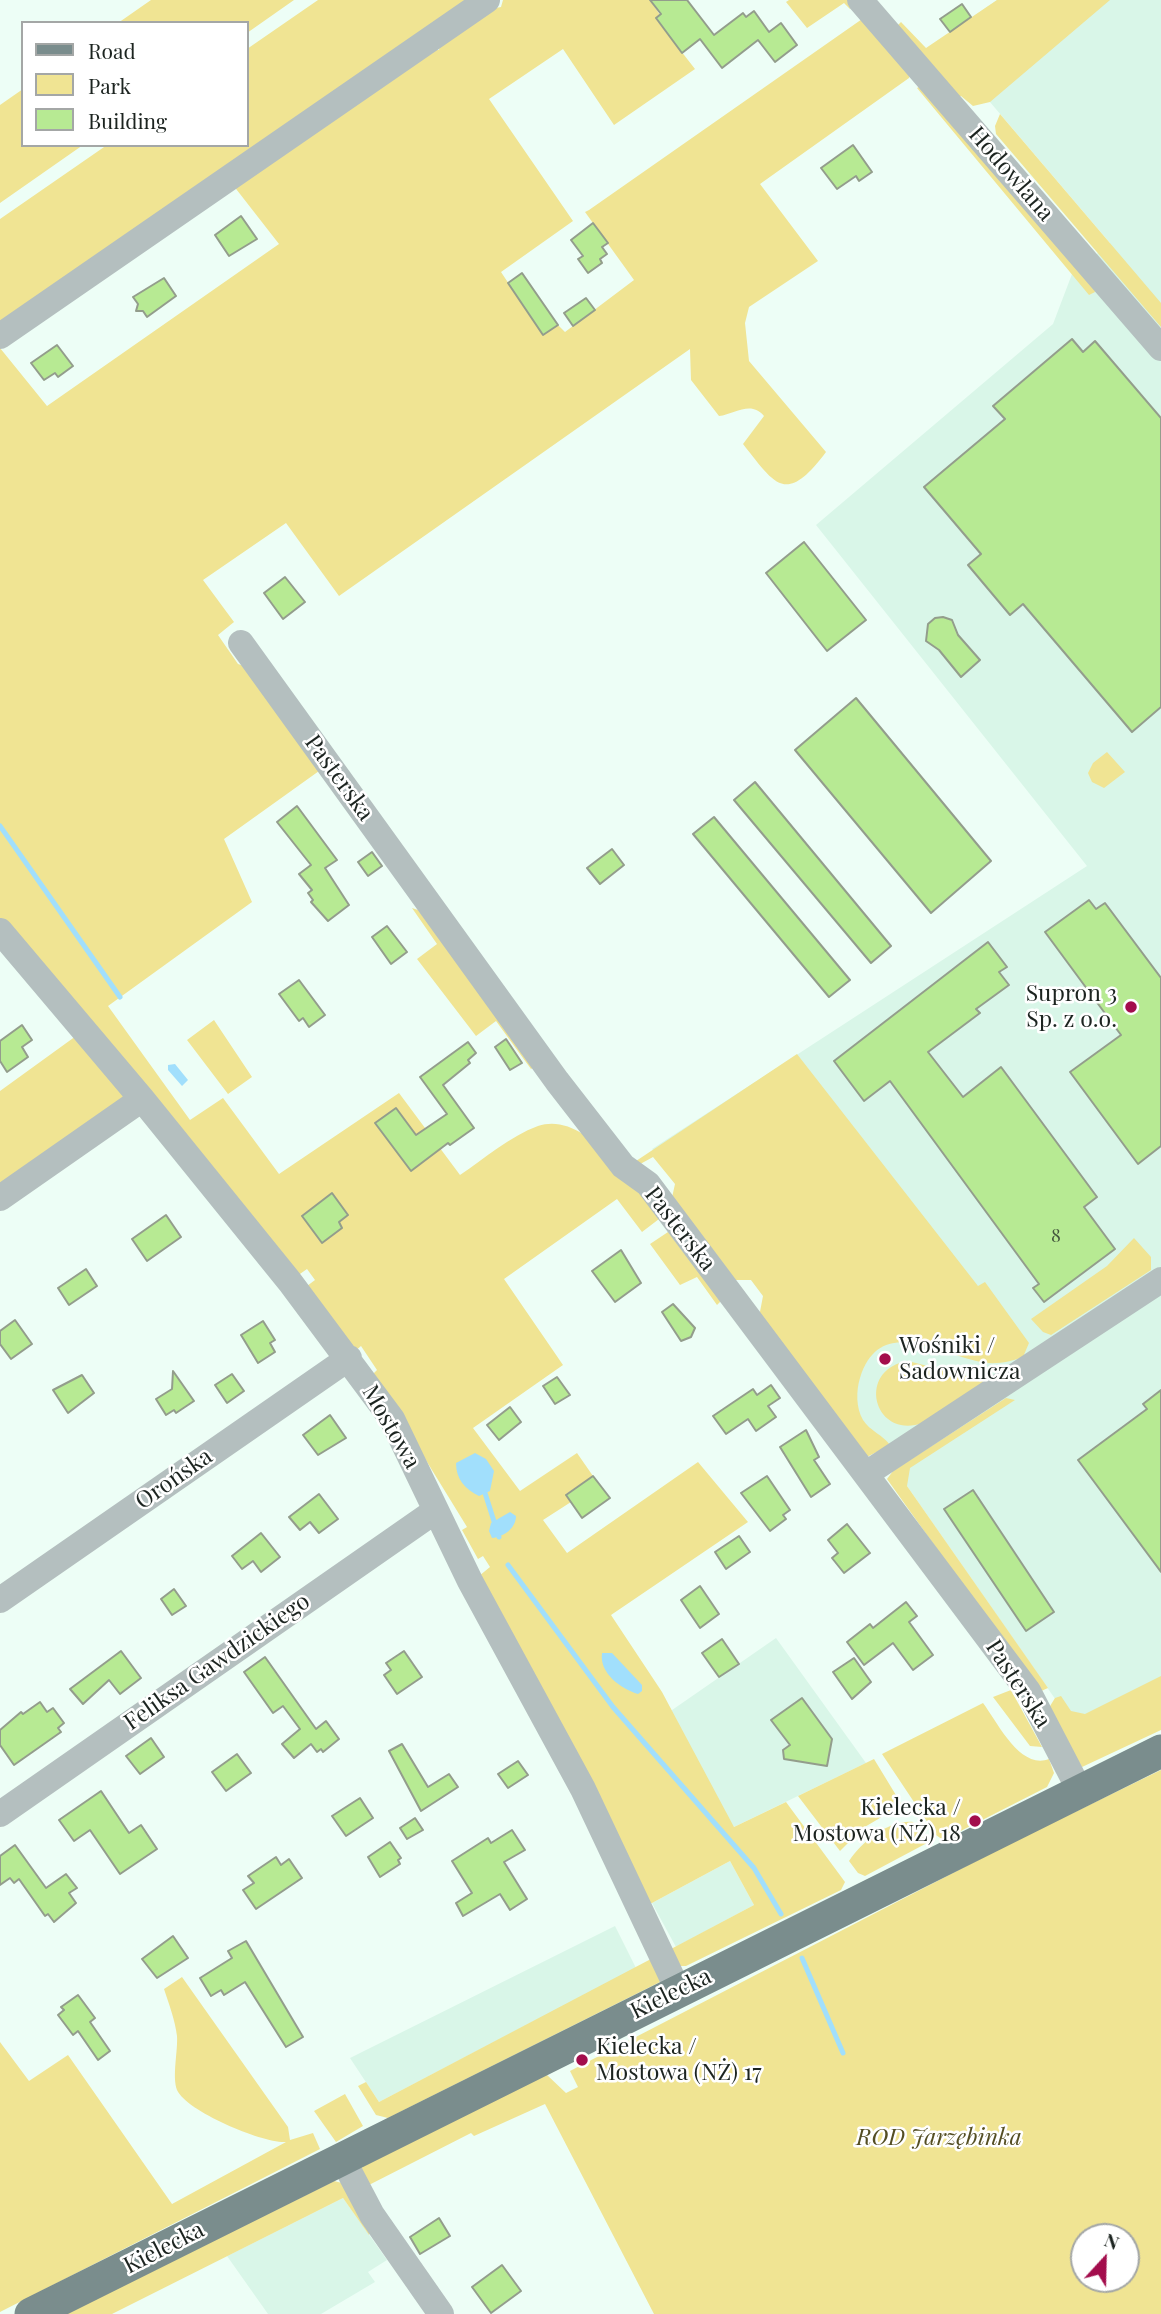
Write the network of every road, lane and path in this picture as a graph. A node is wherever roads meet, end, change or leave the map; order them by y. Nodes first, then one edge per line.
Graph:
1 (487, 0) edge
2 (860, 0) edge
3 (0, 336) edge
4 (1161, 348) edge
5 (241, 643) dead end
6 (0, 931) edge
7 (142, 1099) junction
8 (0, 1198) edge
9 (1161, 1280) edge
10 (349, 1358) junction
11 (866, 1474) junction
12 (435, 1511) junction
13 (0, 1600) edge
14 (1161, 1751) edge
15 (1080, 1791) junction
16 (0, 1814) edge
17 (678, 1990) junction
18 (342, 2158) junction
19 (31, 2314) edge
20 (441, 2314) edge

1 - 3 street
2 - 4 street, Hodowlana
5 - 11 street, Pasterska
6 - 7 street, Mostowa
7 - 8 street
7 - 10 street, Mostowa
9 - 11 street
10 - 12 street, Mostowa
10 - 13 street, Orońska
11 - 15 street, Pasterska
12 - 16 street, Feliksa Gawdzickiego
12 - 17 street, Mostowa
14 - 15 main road, Kielecka
15 - 17 main road, Kielecka
17 - 18 main road, Kielecka
18 - 19 main road, Kielecka
18 - 20 street

